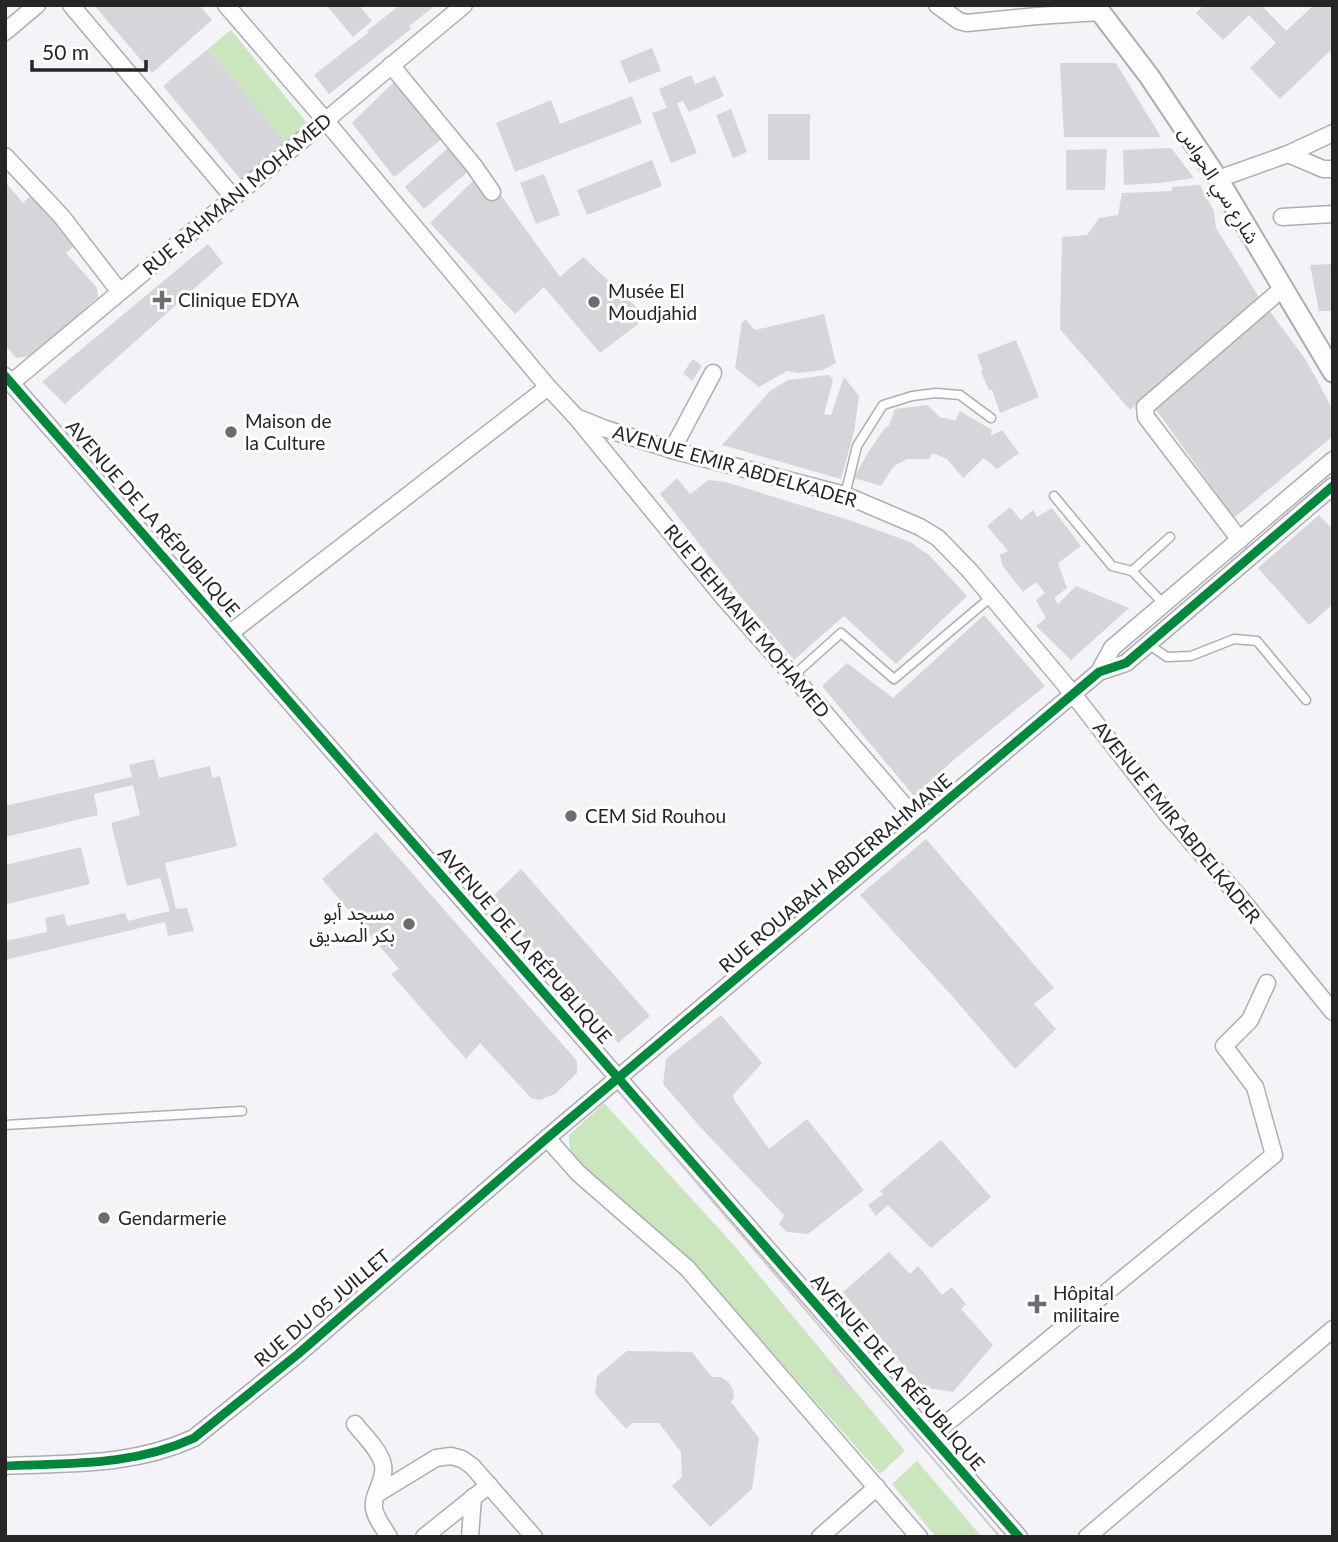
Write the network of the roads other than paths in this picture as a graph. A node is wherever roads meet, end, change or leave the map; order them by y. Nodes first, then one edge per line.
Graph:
1 (37, 5) edge
2 (71, 5) edge
3 (226, 5) edge
4 (464, 5) edge
5 (937, 5) edge
6 (1097, 9) edge
7 (5, 32) edge
8 (391, 65) junction
9 (325, 120) junction
10 (1333, 133) edge
11 (1288, 154) junction
12 (5, 156) edge
13 (1333, 169) edge
14 (1218, 179) junction
15 (492, 192) dead end
16 (233, 197) junction
17 (1333, 214) edge
18 (1282, 216) dead end
19 (1283, 288) junction
20 (120, 292) junction
21 (1333, 372) edge
22 (713, 373) dead end
23 (8, 379) edge
24 (548, 387) junction
25 (576, 417) junction
26 (991, 418) dead end
27 (672, 450) junction
28 (1333, 460) edge
29 (1333, 486) edge
30 (845, 495) junction
31 (1054, 496) dead end
32 (1170, 537) dead end
33 (1240, 540) junction
34 (1132, 571) junction
35 (991, 597) junction
36 (1163, 603) junction
37 (230, 633) junction
38 (1148, 644) junction
39 (1100, 672) junction
40 (793, 676) junction
41 (1073, 694) junction
42 (1306, 700) dead end
43 (920, 824) junction
44 (1267, 983) dead end
45 (1333, 1012) edge
46 (618, 1078) junction
47 (242, 1111) dead end
48 (5, 1125) edge
49 (547, 1138) junction
50 (1333, 1329) edge
51 (355, 1424) dead end
52 (931, 1436) junction
53 (5, 1466) edge
54 (489, 1485) junction
55 (877, 1487) junction
56 (377, 1494) junction
57 (473, 1497) junction
58 (389, 1537) edge
59 (424, 1537) edge
60 (470, 1537) edge
61 (534, 1537) edge
62 (820, 1537) edge
63 (919, 1537) edge
64 (1019, 1537) edge
65 (1087, 1537) edge

1 - 7 street
2 - 16 street
3 - 9 street, AVENUE EMIR ABDELKADER
4 - 8 street, RUE RAHMANI MOHAMED
5 - 6 street
6 - 14 street, شارع سي الحواس
8 - 9 street, RUE RAHMANI MOHAMED
8 - 15 street
9 - 16 street, RUE RAHMANI MOHAMED
9 - 24 street, AVENUE EMIR ABDELKADER
10 - 11 street
11 - 13 street
11 - 14 street
12 - 20 street
14 - 19 street, شارع سي الحواس
16 - 20 street, RUE RAHMANI MOHAMED
17 - 18 street
19 - 21 street, شارع سي الحواس
19 - 33 street
20 - 23 street, RUE RAHMANI MOHAMED
22 - 27 street
23 - 37 street, AVENUE DE LA RÉPUBLIQUE
24 - 25 street, AVENUE EMIR ABDELKADER
24 - 37 street
25 - 27 street, AVENUE EMIR ABDELKADER
25 - 40 street, RUE DEHMANE MOHAMED
26 - 30 lane
27 - 30 street, AVENUE EMIR ABDELKADER
28 - 33 street
29 - 38 street
30 - 35 street, AVENUE EMIR ABDELKADER
31 - 34 lane
32 - 34 lane
33 - 36 street
34 - 36 lane
35 - 40 lane
35 - 41 street, AVENUE EMIR ABDELKADER
36 - 39 street
37 - 46 street, AVENUE DE LA RÉPUBLIQUE
38 - 39 street
38 - 42 lane
39 - 41 street, RUE ROUABAH ABDERRAHMANE
40 - 43 street, RUE DEHMANE MOHAMED
41 - 43 street, RUE ROUABAH ABDERRAHMANE
41 - 45 street, AVENUE EMIR ABDELKADER
43 - 46 street, RUE ROUABAH ABDERRAHMANE
44 - 52 street
46 - 49 street, RUE DU 05 JUILLET
46 - 52 street, AVENUE DE LA RÉPUBLIQUE
47 - 48 lane
49 - 53 street, RUE DU 05 JUILLET
49 - 55 street
50 - 65 street
51 - 56 street
52 - 64 street, AVENUE DE LA RÉPUBLIQUE
54 - 56 street
54 - 57 street
54 - 61 street
55 - 62 street
55 - 63 street
56 - 58 street
57 - 59 street
57 - 60 street

